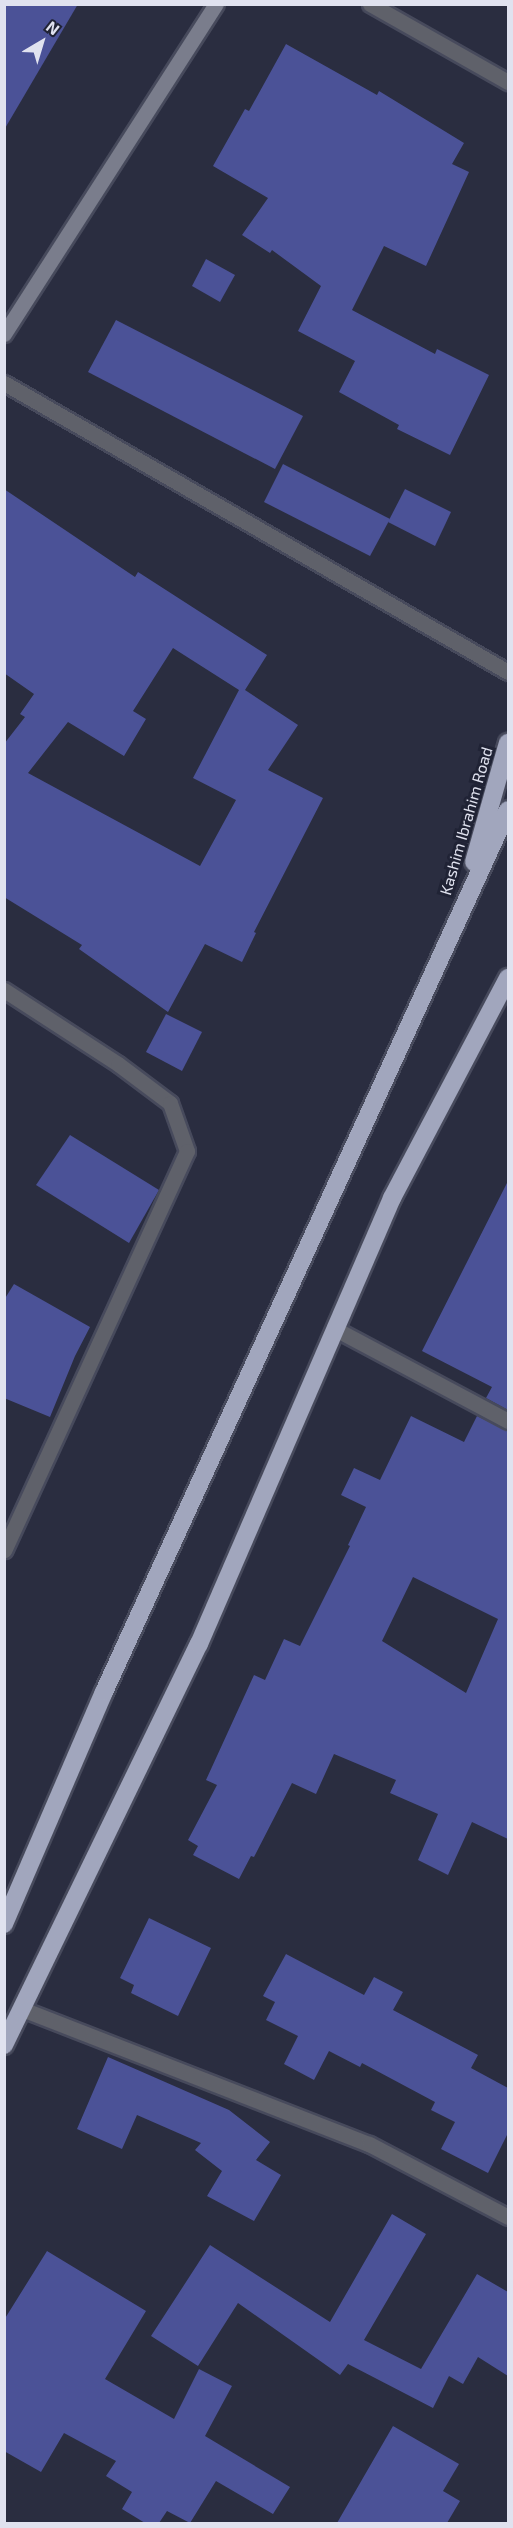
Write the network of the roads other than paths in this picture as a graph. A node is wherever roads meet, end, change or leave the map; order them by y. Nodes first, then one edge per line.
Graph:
1 (216, 4) edge
2 (370, 4) edge
3 (508, 82) edge
4 (4, 334) edge
5 (4, 383) edge
6 (508, 672) edge
7 (508, 743) edge
8 (508, 810) edge
9 (460, 911) junction
10 (508, 978) edge
11 (4, 990) edge
12 (337, 1330) junction
13 (508, 1420) edge
14 (4, 1550) edge
15 (4, 1924) edge
16 (21, 2009) junction
17 (4, 2045) edge
18 (508, 2217) edge

1 - 4 main road
2 - 3 street
5 - 6 street
7 - 9 highway, Kashim Ibrahim Road
8 - 9 highway
9 - 15 highway
10 - 12 highway
11 - 14 street
12 - 13 street
12 - 16 highway
16 - 17 highway
16 - 18 street

